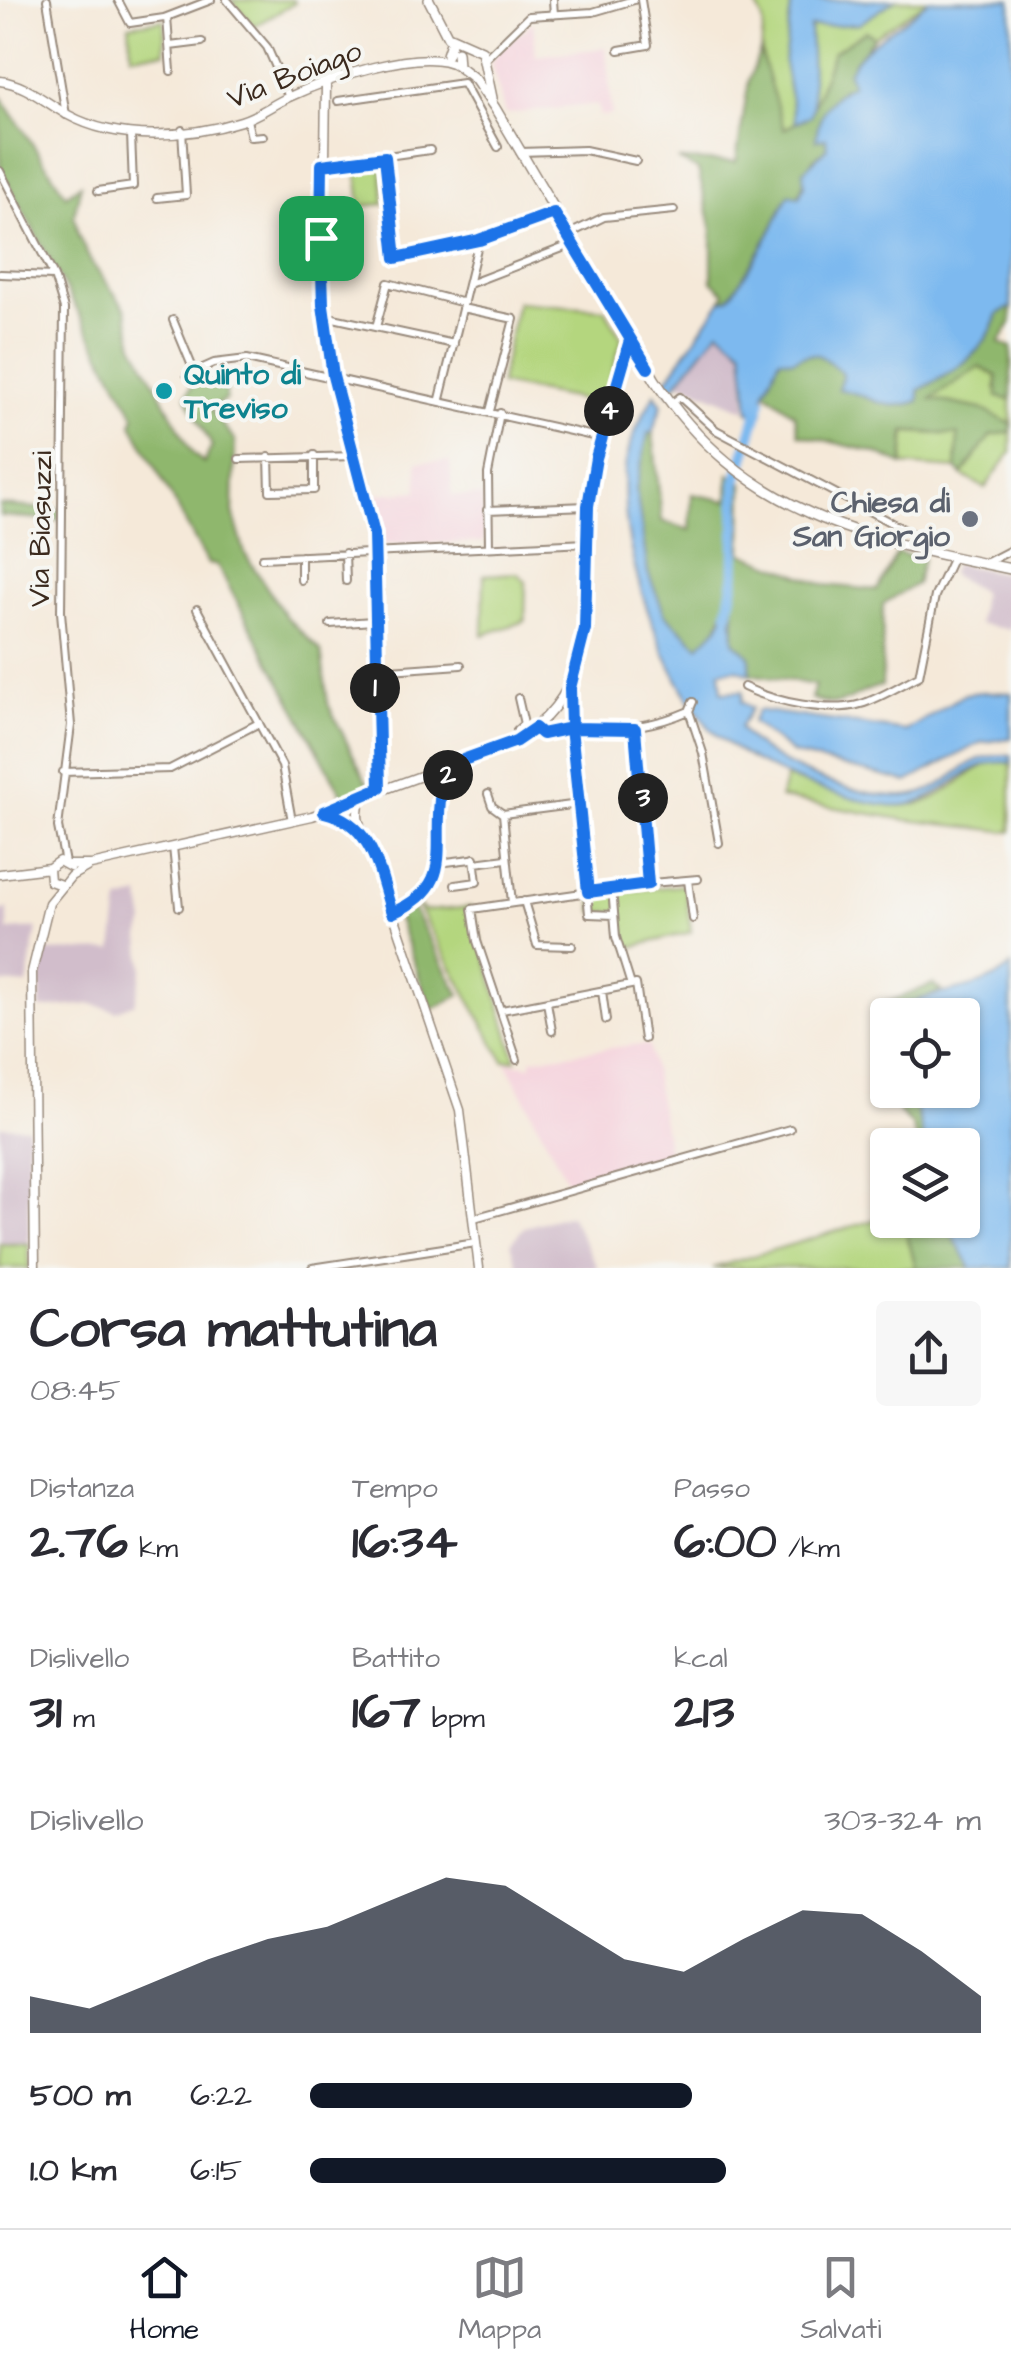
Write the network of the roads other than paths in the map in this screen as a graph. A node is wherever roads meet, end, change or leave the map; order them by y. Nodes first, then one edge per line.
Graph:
1 (47, 0) edge
2 (118, 0) edge
3 (211, 0) edge
4 (227, 0) edge
5 (428, 0) edge
6 (553, 0) edge
7 (637, 0) edge
8 (199, 3) edge
9 (554, 16) junction
10 (167, 17) junction
11 (449, 40) junction
12 (202, 42) dead end
13 (498, 43) junction
14 (170, 46) junction
15 (472, 46) junction
16 (619, 50) dead end
17 (450, 55) junction
18 (484, 63) junction
19 (458, 66) junction
20 (171, 71) dead end
21 (465, 78) junction
22 (0, 81) edge
23 (326, 86) junction
24 (288, 97) junction
25 (338, 101) dead end
26 (495, 108) junction
27 (66, 114) junction
28 (247, 120) junction
29 (182, 130) junction
30 (131, 134) junction
31 (263, 136) dead end
32 (498, 146) dead end
33 (430, 150) dead end
34 (518, 153) junction
35 (385, 157) junction
36 (636, 161) dead end
37 (322, 165) junction
38 (0, 171) edge
39 (98, 190) dead end
40 (157, 198) dead end
41 (674, 210) dead end
42 (554, 213) junction
43 (567, 234) junction
44 (479, 240) junction
45 (573, 244) junction
46 (0, 274) edge
47 (54, 276) junction
48 (468, 285) junction
49 (463, 305) junction
50 (324, 316) junction
51 (173, 320) dead end
52 (376, 327) junction
53 (630, 336) junction
54 (454, 344) junction
55 (333, 376) junction
56 (440, 399) junction
57 (671, 404) junction
58 (490, 411) junction
59 (500, 413) junction
60 (602, 438) junction
61 (314, 456) junction
62 (354, 456) junction
63 (269, 457) junction
64 (239, 458) dead end
65 (588, 506) junction
66 (487, 510) junction
67 (900, 530) junction
68 (588, 543) junction
69 (896, 543) junction
70 (489, 548) junction
71 (924, 550) junction
72 (1011, 550) edge
73 (374, 552) junction
74 (345, 553) junction
75 (301, 556) junction
76 (953, 556) junction
77 (262, 558) dead end
78 (989, 562) junction
79 (1011, 569) edge
80 (301, 580) dead end
81 (346, 581) dead end
82 (197, 609) dead end
83 (373, 621) junction
84 (330, 624) dead end
85 (461, 664) dead end
86 (374, 671) junction
87 (744, 686) dead end
88 (570, 688) junction
89 (518, 698) dead end
90 (693, 702) dead end
91 (689, 710) junction
92 (259, 723) junction
93 (535, 728) junction
94 (571, 728) junction
95 (635, 729) junction
96 (521, 738) junction
97 (452, 764) junction
98 (437, 769) junction
99 (63, 772) junction
100 (380, 788) junction
101 (441, 788) junction
102 (488, 794) dead end
103 (362, 797) junction
104 (346, 803) junction
105 (579, 804) junction
106 (324, 812) junction
107 (504, 814) junction
108 (352, 818) junction
109 (292, 821) junction
110 (58, 840) junction
111 (719, 843) dead end
112 (172, 847) junction
113 (506, 859) junction
114 (473, 860) junction
115 (438, 862) junction
116 (66, 864) junction
117 (91, 865) junction
118 (51, 866) junction
119 (0, 874) edge
120 (23, 874) junction
121 (71, 876) junction
122 (698, 879) dead end
123 (50, 880) junction
124 (688, 880) junction
125 (651, 882) junction
126 (62, 885) junction
127 (455, 885) dead end
128 (612, 888) junction
129 (588, 892) junction
130 (524, 901) junction
131 (49, 903) junction
132 (512, 903) junction
133 (179, 907) dead end
134 (392, 913) junction
135 (614, 915) junction
136 (692, 919) dead end
137 (572, 946) dead end
138 (631, 985) junction
139 (602, 991) junction
140 (546, 1002) junction
141 (502, 1010) junction
142 (606, 1020) dead end
143 (552, 1031) dead end
144 (644, 1038) dead end
145 (518, 1060) dead end
146 (790, 1129) dead end
147 (474, 1218) junction
148 (476, 1243) junction
149 (35, 1268) edge
150 (312, 1268) edge
151 (479, 1268) edge

1 - 27 street
2 - 10 street
3 - 8 street
4 - 24 street
5 - 11 main road
6 - 9 street
7 - 9 street
7 - 16 street
8 - 10 street
9 - 13 street
10 - 14 street
11 - 15 main road
11 - 17 main road
12 - 14 street
13 - 15 street
13 - 18 street
14 - 20 street
15 - 17 main road
15 - 18 main road
17 - 19 main road
17 - 19 main road, Via Boiago
17 - 23 main road, Via Boiago
18 - 21 main road
18 - 26 main road
19 - 21 main road
21 - 25 street
21 - 26 main road
21 - 32 street
22 - 27 main road, Via Boiago
23 - 24 main road, Via Boiago
23 - 37 main road
24 - 28 main road, Via Boiago
26 - 34 main road
27 - 30 main road, Via Boiago
28 - 29 main road, Via Boiago
28 - 31 street
29 - 30 main road, Via Boiago
29 - 40 street
30 - 39 street
33 - 35 street
34 - 36 street
34 - 42 main road
35 - 37 street
35 - 44 street
37 - 50 main road
38 - 47 street, Via Biasuzzi
41 - 43 street
42 - 43 main road
42 - 44 street
43 - 45 main road
44 - 48 street
45 - 48 street
45 - 53 main road
46 - 47 street
47 - 99 street, Via Biasuzzi
48 - 49 street
49 - 52 street
49 - 54 street
49 - 58 street
50 - 52 street
50 - 55 main road
51 - 55 street
52 - 54 street
53 - 57 main road
53 - 60 main road
54 - 56 street
55 - 56 street
55 - 62 main road
56 - 58 street
57 - 67 street
57 - 69 main road
58 - 59 street
59 - 60 street
59 - 66 street
60 - 65 main road
61 - 62 street
61 - 63 street
61 - 63 street
62 - 73 main road
63 - 64 street
65 - 66 street
65 - 68 main road
66 - 70 street
67 - 69 street
67 - 71 street
68 - 70 street
68 - 88 main road
69 - 71 main road
70 - 73 street
71 - 76 main road
72 - 78 street
73 - 74 street
73 - 83 main road
74 - 75 street
74 - 81 street
75 - 77 street
75 - 80 street
76 - 78 main road
76 - 87 street
78 - 79 main road
82 - 92 street
83 - 84 street
83 - 86 main road
85 - 86 street
86 - 100 main road
88 - 93 main road
88 - 94 street
89 - 96 street
90 - 91 street
91 - 95 street
91 - 111 street
92 - 99 street
92 - 109 street
93 - 94 street
93 - 96 main road
94 - 95 street
94 - 105 street
95 - 125 street
96 - 97 main road
97 - 98 main road
97 - 101 street
98 - 100 main road
98 - 101 street
99 - 110 street, Via Biasuzzi
100 - 103 main road
101 - 115 street
102 - 107 street
103 - 104 main road
103 - 108 main road
104 - 106 main road
104 - 108 main road
105 - 107 street
105 - 129 street
106 - 108 main road
106 - 109 main road
107 - 113 street
108 - 134 main road
109 - 112 main road
110 - 116 street, Via Biasuzzi
110 - 118 street, Via Biasuzzi
112 - 117 main road
112 - 133 street
113 - 114 street
113 - 132 street
114 - 115 street
114 - 127 street
115 - 134 street
116 - 117 main road
116 - 118 main road
116 - 121 main road
117 - 121 main road
118 - 120 main road
118 - 123 main road
119 - 120 main road
120 - 123 main road
121 - 126 main road
122 - 124 street
123 - 126 main road
123 - 131 main road
124 - 125 street
124 - 136 street
125 - 128 street
126 - 131 main road
128 - 129 street
128 - 135 street
129 - 130 street
129 - 135 street
130 - 132 street
130 - 137 street
131 - 149 main road
132 - 141 street
134 - 147 main road
135 - 138 street
138 - 139 street
138 - 144 street
139 - 140 street
139 - 142 street
140 - 141 street
140 - 143 street
141 - 145 street
146 - 147 street
147 - 148 main road
148 - 150 street
148 - 151 main road

